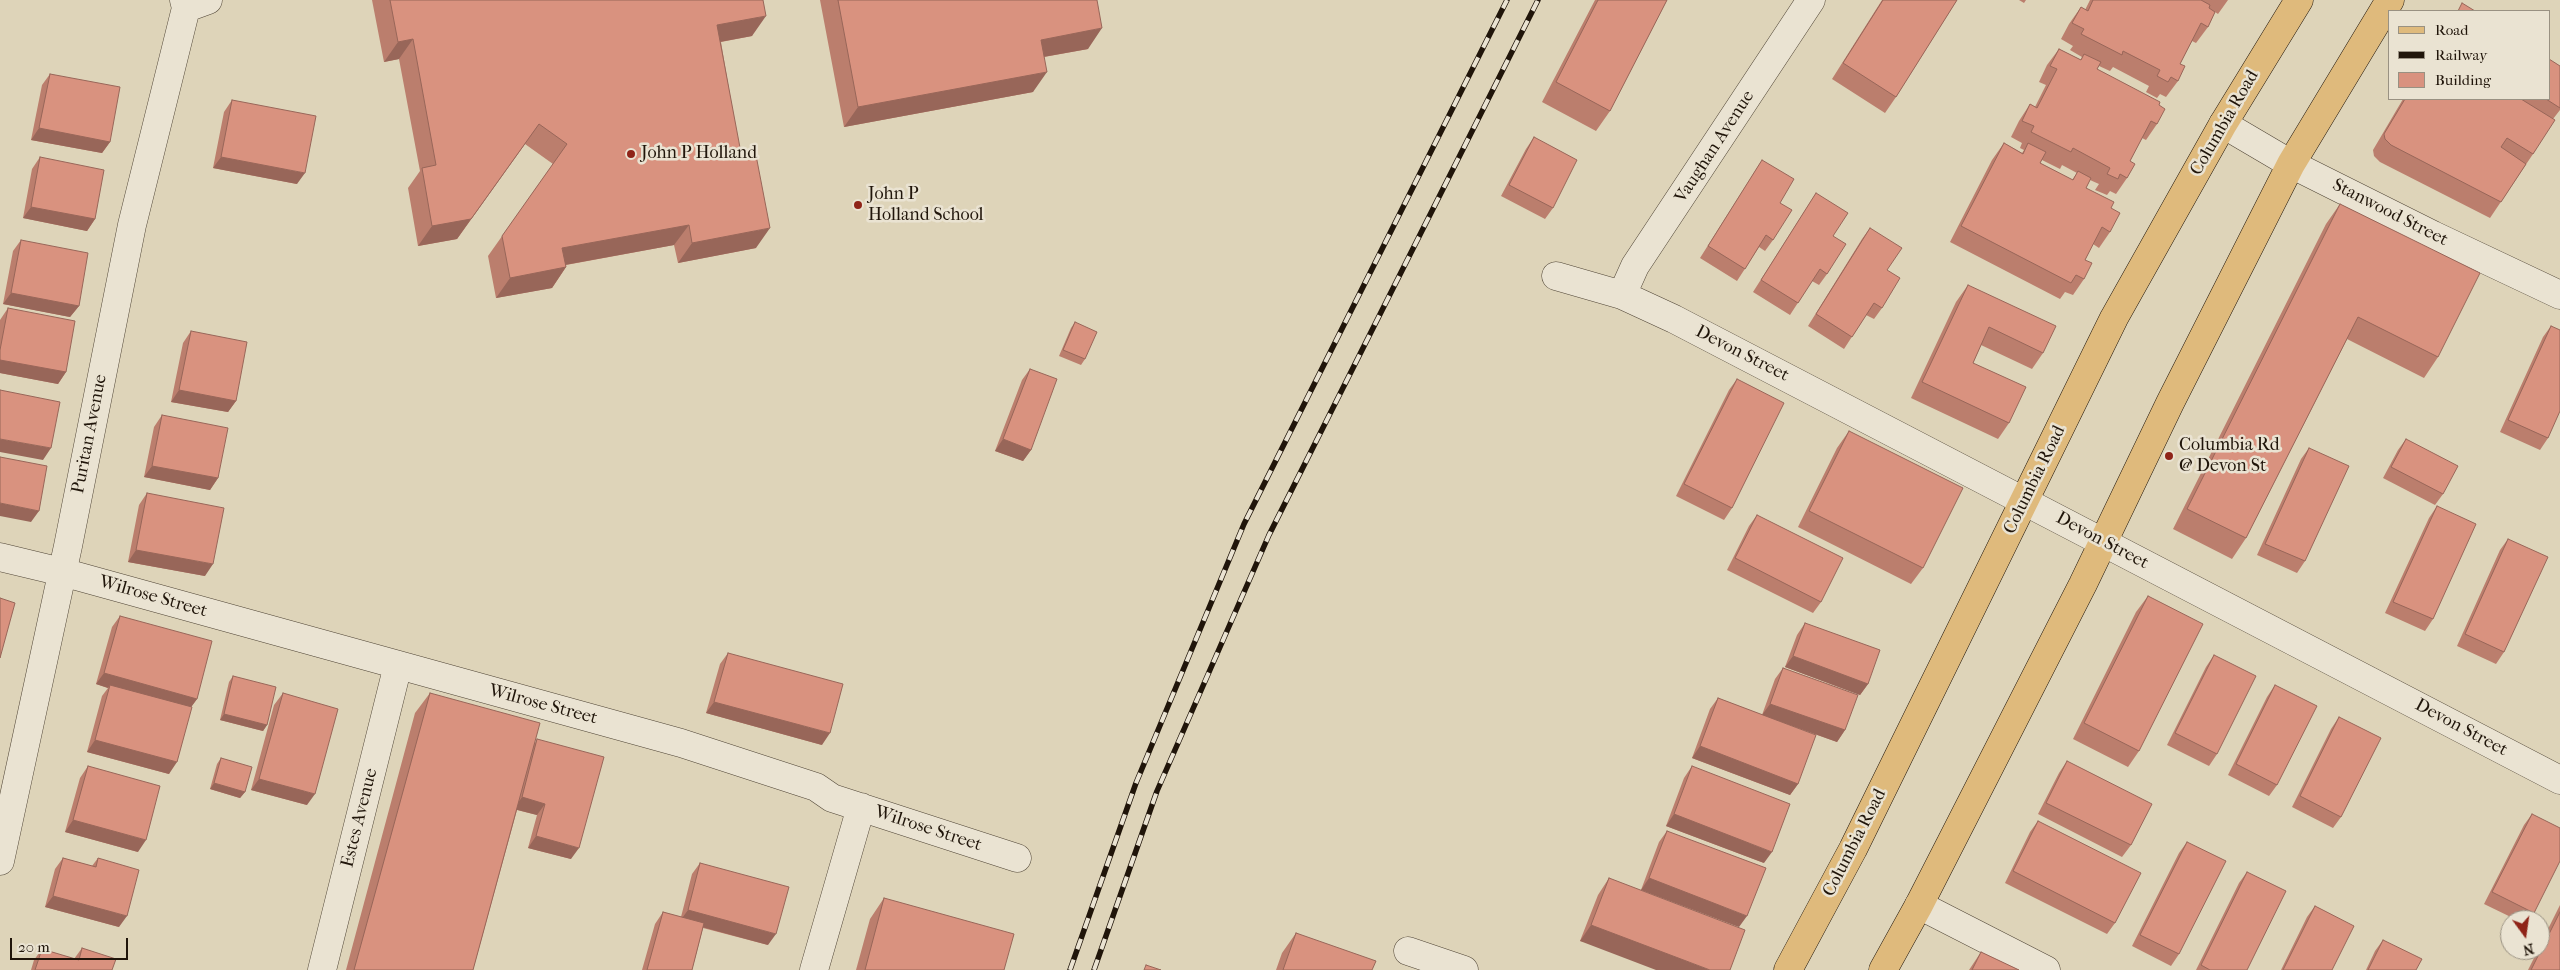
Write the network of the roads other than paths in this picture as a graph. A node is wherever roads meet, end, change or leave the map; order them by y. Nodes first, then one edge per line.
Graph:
1 (1811, 0) edge
2 (2299, 0) edge
3 (2390, 0) edge
4 (193, 3) edge
5 (2223, 124) junction
6 (2291, 164) junction
7 (1556, 276) dead end
8 (1622, 295) junction
9 (2560, 295) edge
10 (2026, 501) junction
11 (2104, 542) junction
12 (0, 557) edge
13 (62, 572) junction
14 (398, 665) junction
15 (2560, 780) edge
16 (861, 806) junction
17 (1017, 858) dead end
18 (0, 861) edge
19 (1919, 905) junction
20 (1408, 951) dead end
21 (322, 970) edge
22 (814, 970) edge
23 (1464, 970) edge
24 (1788, 970) edge
25 (1883, 970) edge
26 (2046, 970) edge

1 - 8 street, Vaughan Avenue
2 - 5 main road, Columbia Road
3 - 6 main road
4 - 13 street, Puritan Avenue
5 - 6 street, Stanwood Street
5 - 10 main road, Columbia Road
6 - 9 street, Stanwood Street
6 - 11 main road
7 - 8 street, Devon Street
8 - 10 street, Devon Street
10 - 11 street, Devon Street
10 - 24 main road, Columbia Road
11 - 15 street, Devon Street
11 - 19 main road
12 - 13 street, Wilrose Street
13 - 14 street, Wilrose Street
13 - 18 street, Puritan Avenue
14 - 16 street, Wilrose Street
14 - 21 street, Estes Avenue
16 - 17 street, Wilrose Street
16 - 22 street
19 - 25 main road
19 - 26 street
20 - 23 street

